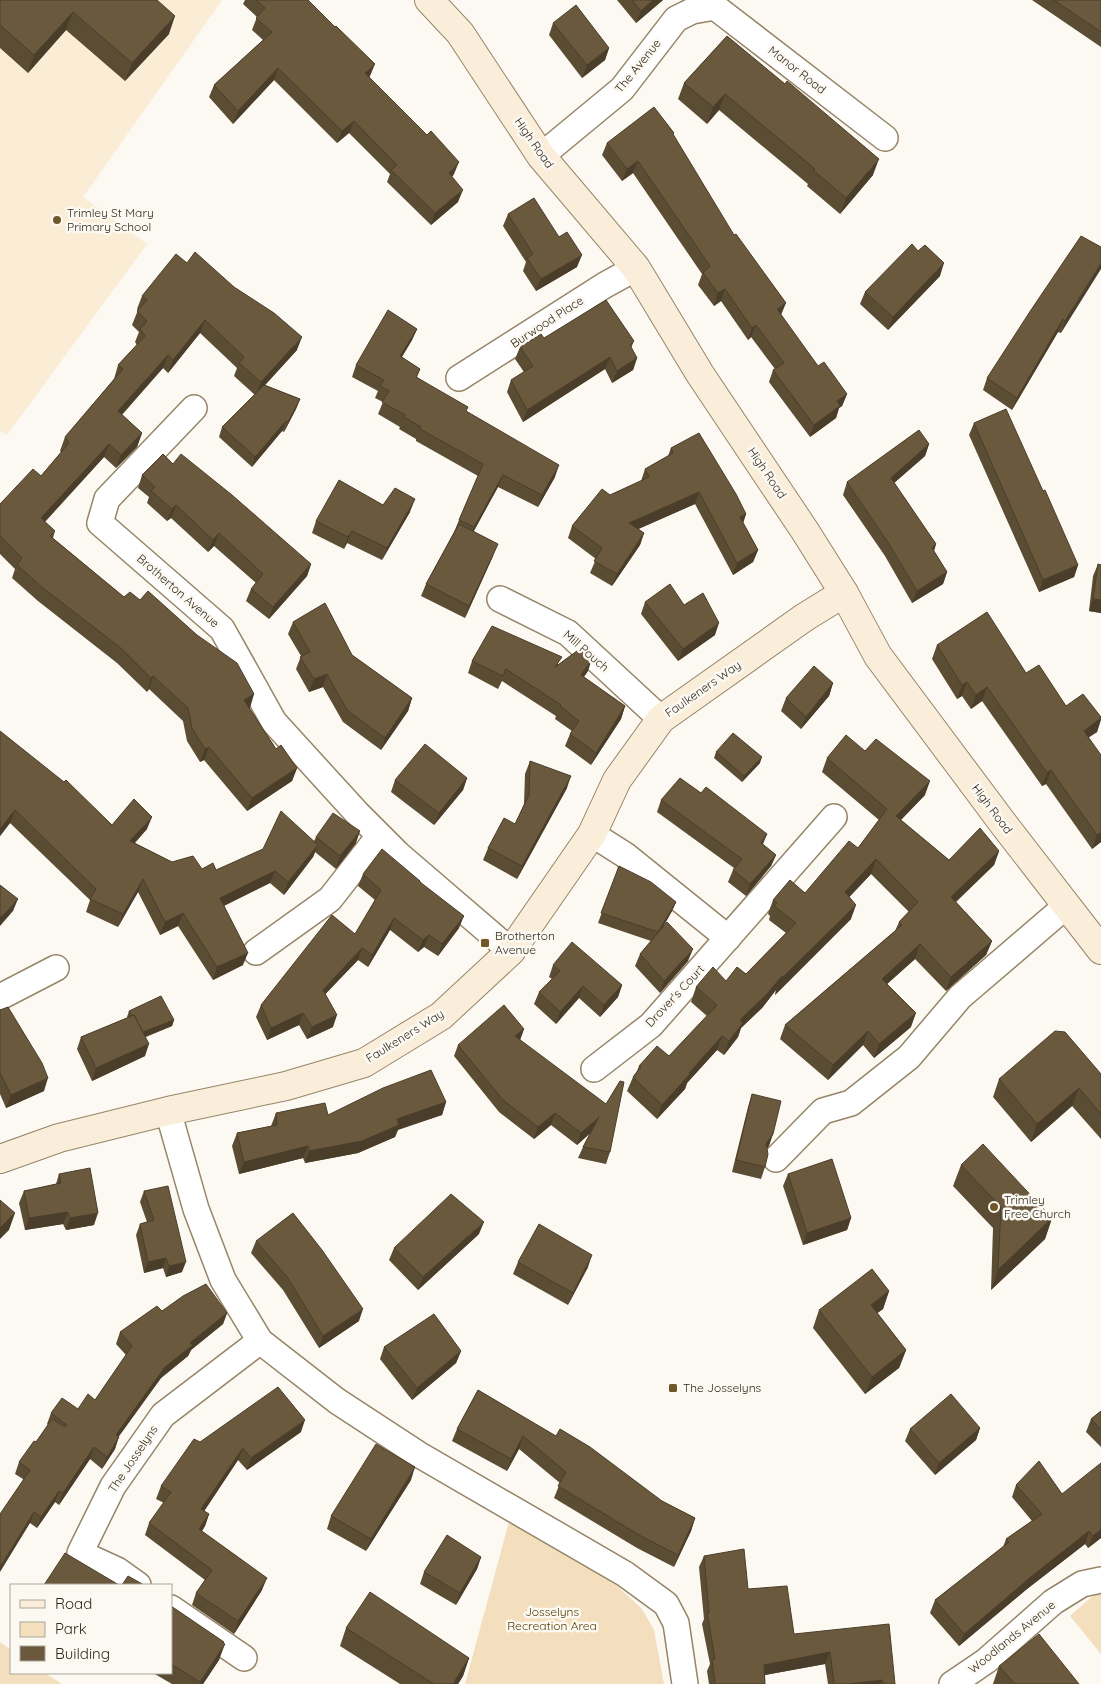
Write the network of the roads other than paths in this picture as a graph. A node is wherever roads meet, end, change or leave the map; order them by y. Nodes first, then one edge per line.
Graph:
1 (429, 0) edge
2 (714, 3) edge
3 (885, 138) dead end
4 (541, 156) junction
5 (636, 268) junction
6 (459, 378) dead end
7 (194, 408) dead end
8 (844, 593) junction
9 (500, 599) dead end
10 (661, 719) junction
11 (834, 817) dead end
12 (592, 834) junction
13 (379, 836) junction
14 (1066, 906) junction
15 (728, 938) junction
16 (1101, 950) edge
17 (256, 952) dead end
18 (510, 952) junction
19 (56, 968) dead end
20 (0, 997) edge
21 (594, 1069) dead end
22 (168, 1111) junction
23 (0, 1160) edge
24 (776, 1160) dead end
25 (260, 1340) junction
26 (1101, 1580) edge
27 (137, 1584) edge
28 (172, 1609) edge
29 (244, 1658) dead end
30 (685, 1684) edge
31 (952, 1684) edge

1 - 4 street, High Road
2 - 3 street, Manor Road
2 - 4 street, The Avenue
4 - 5 street, High Road
5 - 6 street, Burwood Place
5 - 8 street, High Road
7 - 13 street, Brotherton Avenue
8 - 10 street, Faulkeners Way
8 - 14 street, High Road
9 - 10 street, Mill Pouch
10 - 12 street, Faulkeners Way
11 - 15 street, Drover's Court
12 - 15 street
12 - 18 street, Faulkeners Way
13 - 17 street
13 - 18 street, Brotherton Avenue
14 - 16 street, High Road
14 - 24 street
15 - 21 street, Drover's Court
18 - 22 street, Faulkeners Way
19 - 20 street
22 - 23 street, Faulkeners Way
22 - 25 street
25 - 27 street, The Josselyns
25 - 30 street
26 - 31 street, Woodlands Avenue
28 - 29 street

